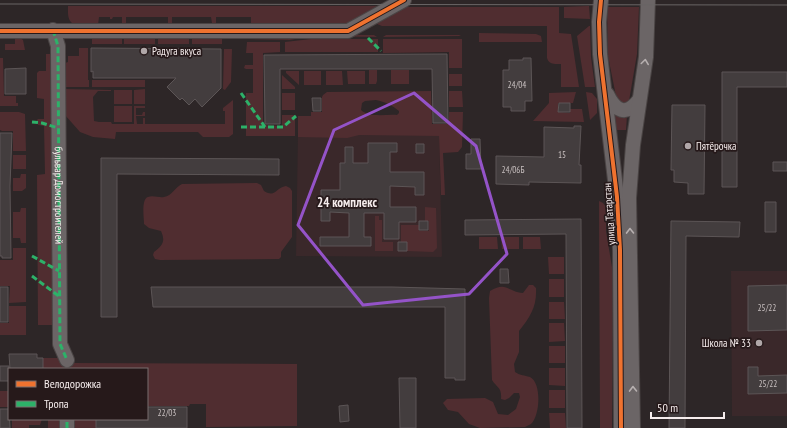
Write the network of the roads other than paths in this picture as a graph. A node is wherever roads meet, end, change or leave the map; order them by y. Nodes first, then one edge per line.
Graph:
1 (404, 0) edge
2 (590, 0) edge
3 (601, 0) edge
4 (648, 0) edge
5 (659, 0) edge
6 (599, 22) junction
7 (648, 22) junction
8 (53, 30) junction
9 (0, 31) edge
10 (605, 90) junction
11 (639, 100) junction
12 (633, 145) junction
13 (612, 147) junction
14 (67, 360) dead end
15 (621, 428) edge
16 (634, 428) edge

1 - 8 street
2 - 6 street
3 - 6 street, улица Татарстан
4 - 7 street, улица Татарстан
5 - 7 street
6 - 10 street, улица Татарстан
11 -> 7 street, улица Татарстан
8 - 9 street
8 - 14 street, бульвар Домостроителей
10 - 11 street
10 - 13 street, улица Татарстан
11 - 12 street, улица Татарстан
12 - 13 street
16 -> 12 street, улица Татарстан
13 - 15 street, улица Татарстан

